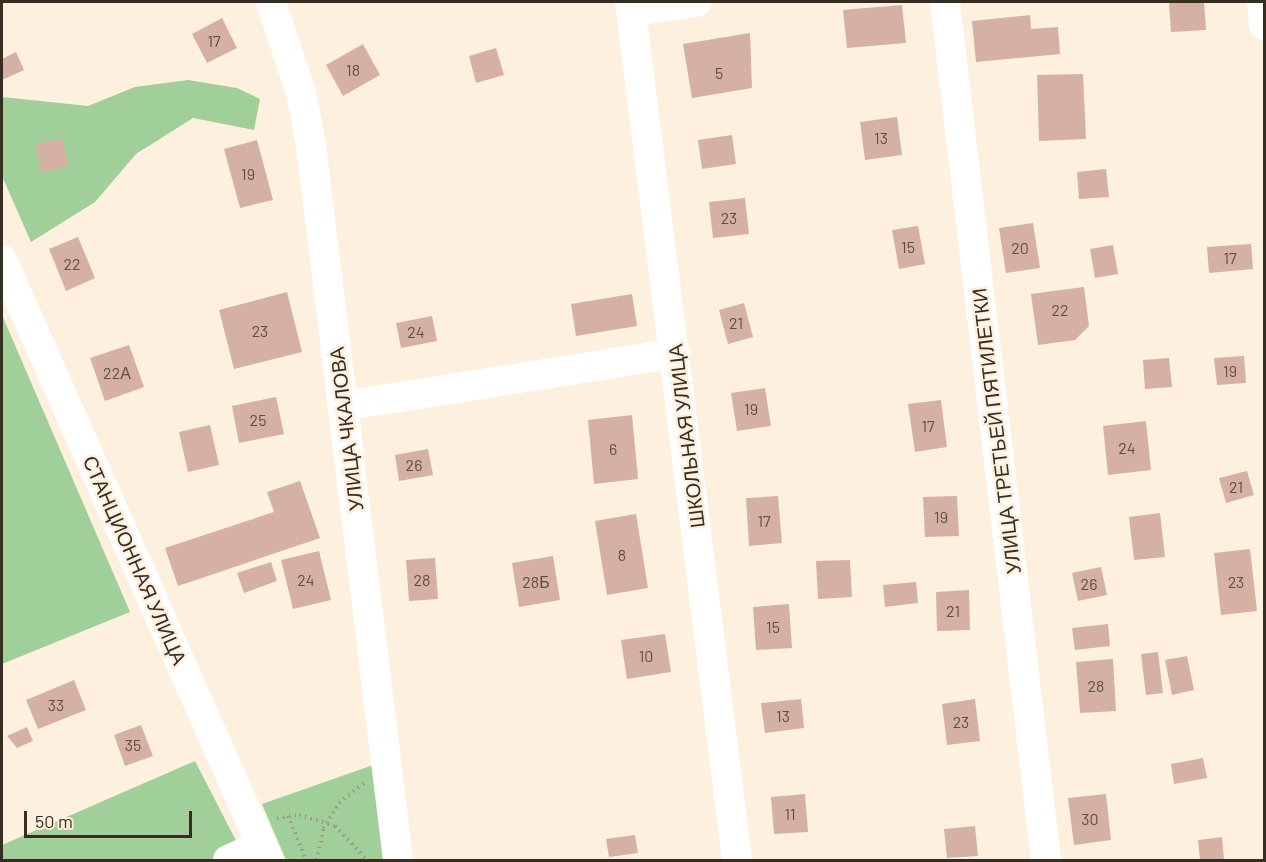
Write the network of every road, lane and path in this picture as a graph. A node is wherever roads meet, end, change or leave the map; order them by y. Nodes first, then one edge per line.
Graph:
1 (271, 2) edge
2 (696, 2) edge
3 (945, 2) edge
4 (1262, 2) edge
5 (633, 6) edge
6 (1264, 25) edge
7 (2, 260) edge
8 (676, 353) junction
9 (343, 406) junction
10 (387, 771) junction
11 (288, 816) junction
12 (326, 823) junction
13 (261, 844) edge
14 (228, 861) edge
15 (306, 861) edge
16 (317, 861) edge
17 (367, 861) edge
18 (398, 861) edge
19 (737, 861) edge
20 (1046, 861) edge

1 - 9 street, УЛИЦА ЧКАЛОВА
2 - 5 street
3 - 20 street, УЛИЦА ТРЕТЬЕЙ ПЯТИЛЕТКИ
4 - 6 street
5 - 8 street, ШКОЛЬНАЯ УЛИЦА
7 - 13 street, СТАНЦИОННАЯ УЛИЦА
8 - 9 street
8 - 19 street, ШКОЛЬНАЯ УЛИЦА
9 - 10 street, УЛИЦА ЧКАЛОВА
10 - 12 path
10 - 18 street, УЛИЦА ЧКАЛОВА
11 - 12 path
11 - 13 path
11 - 15 path
12 - 16 path
12 - 17 path
13 - 14 street

